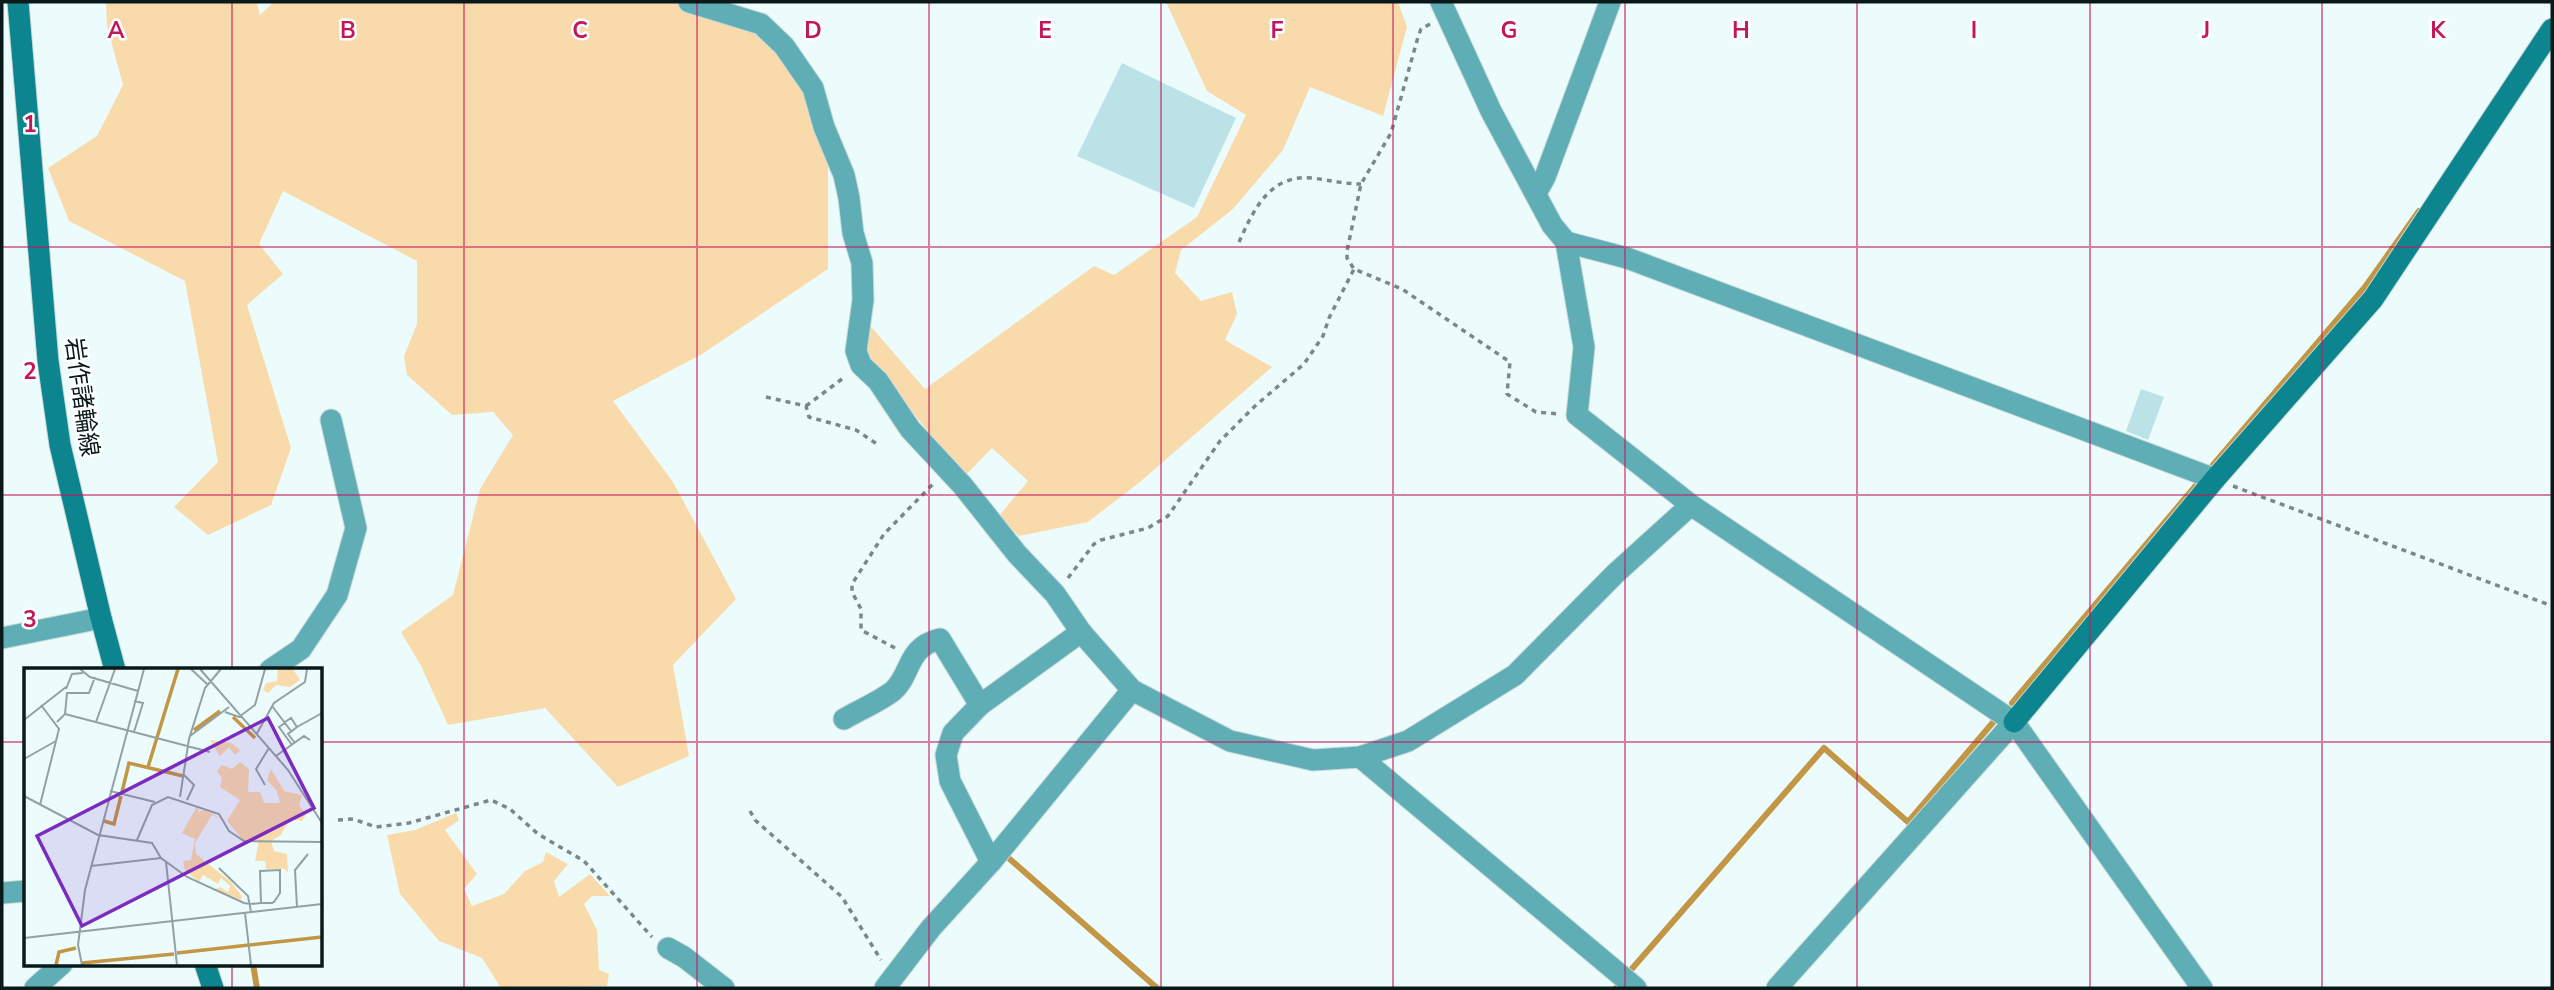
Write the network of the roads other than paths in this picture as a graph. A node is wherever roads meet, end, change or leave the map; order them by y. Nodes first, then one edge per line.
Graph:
1 (18, 2) edge
2 (689, 2) edge
3 (1610, 2) edge
4 (1445, 9) edge
5 (2552, 29) edge
6 (1536, 193) junction
7 (1566, 242) junction
8 (331, 420) dead end
9 (2215, 479) junction
10 (1691, 505) junction
11 (101, 618) junction
12 (1080, 632) junction
13 (2, 638) edge
14 (114, 668) edge
15 (273, 668) edge
16 (1132, 690) junction
17 (980, 705) junction
18 (844, 719) dead end
19 (2014, 722) junction
20 (1360, 757) junction
21 (991, 862) junction
22 (24, 891) edge
23 (2, 893) edge
24 (668, 948) road end
25 (61, 965) edge
26 (205, 965) edge
27 (891, 981) edge
28 (35, 988) edge
29 (213, 988) edge
30 (724, 988) edge
31 (1636, 988) edge
32 (1777, 988) edge
33 (2202, 988) edge

1 - 11 street, 岩作諸輪線
2 - 12 street
3 - 6 street
4 - 6 street
5 - 9 street
6 - 7 street
7 - 9 street
7 - 10 street
8 - 15 street
9 - 19 street
10 - 19 street
10 - 20 street
11 - 13 street
11 - 14 street, 岩作諸輪線
12 - 16 street
12 - 17 street
16 - 20 street
16 - 21 street
17 - 18 street
17 - 21 street
19 - 32 street
19 - 33 street
20 - 31 street
21 - 27 street
22 - 23 street
24 - 30 street
25 - 28 street
26 - 29 street

